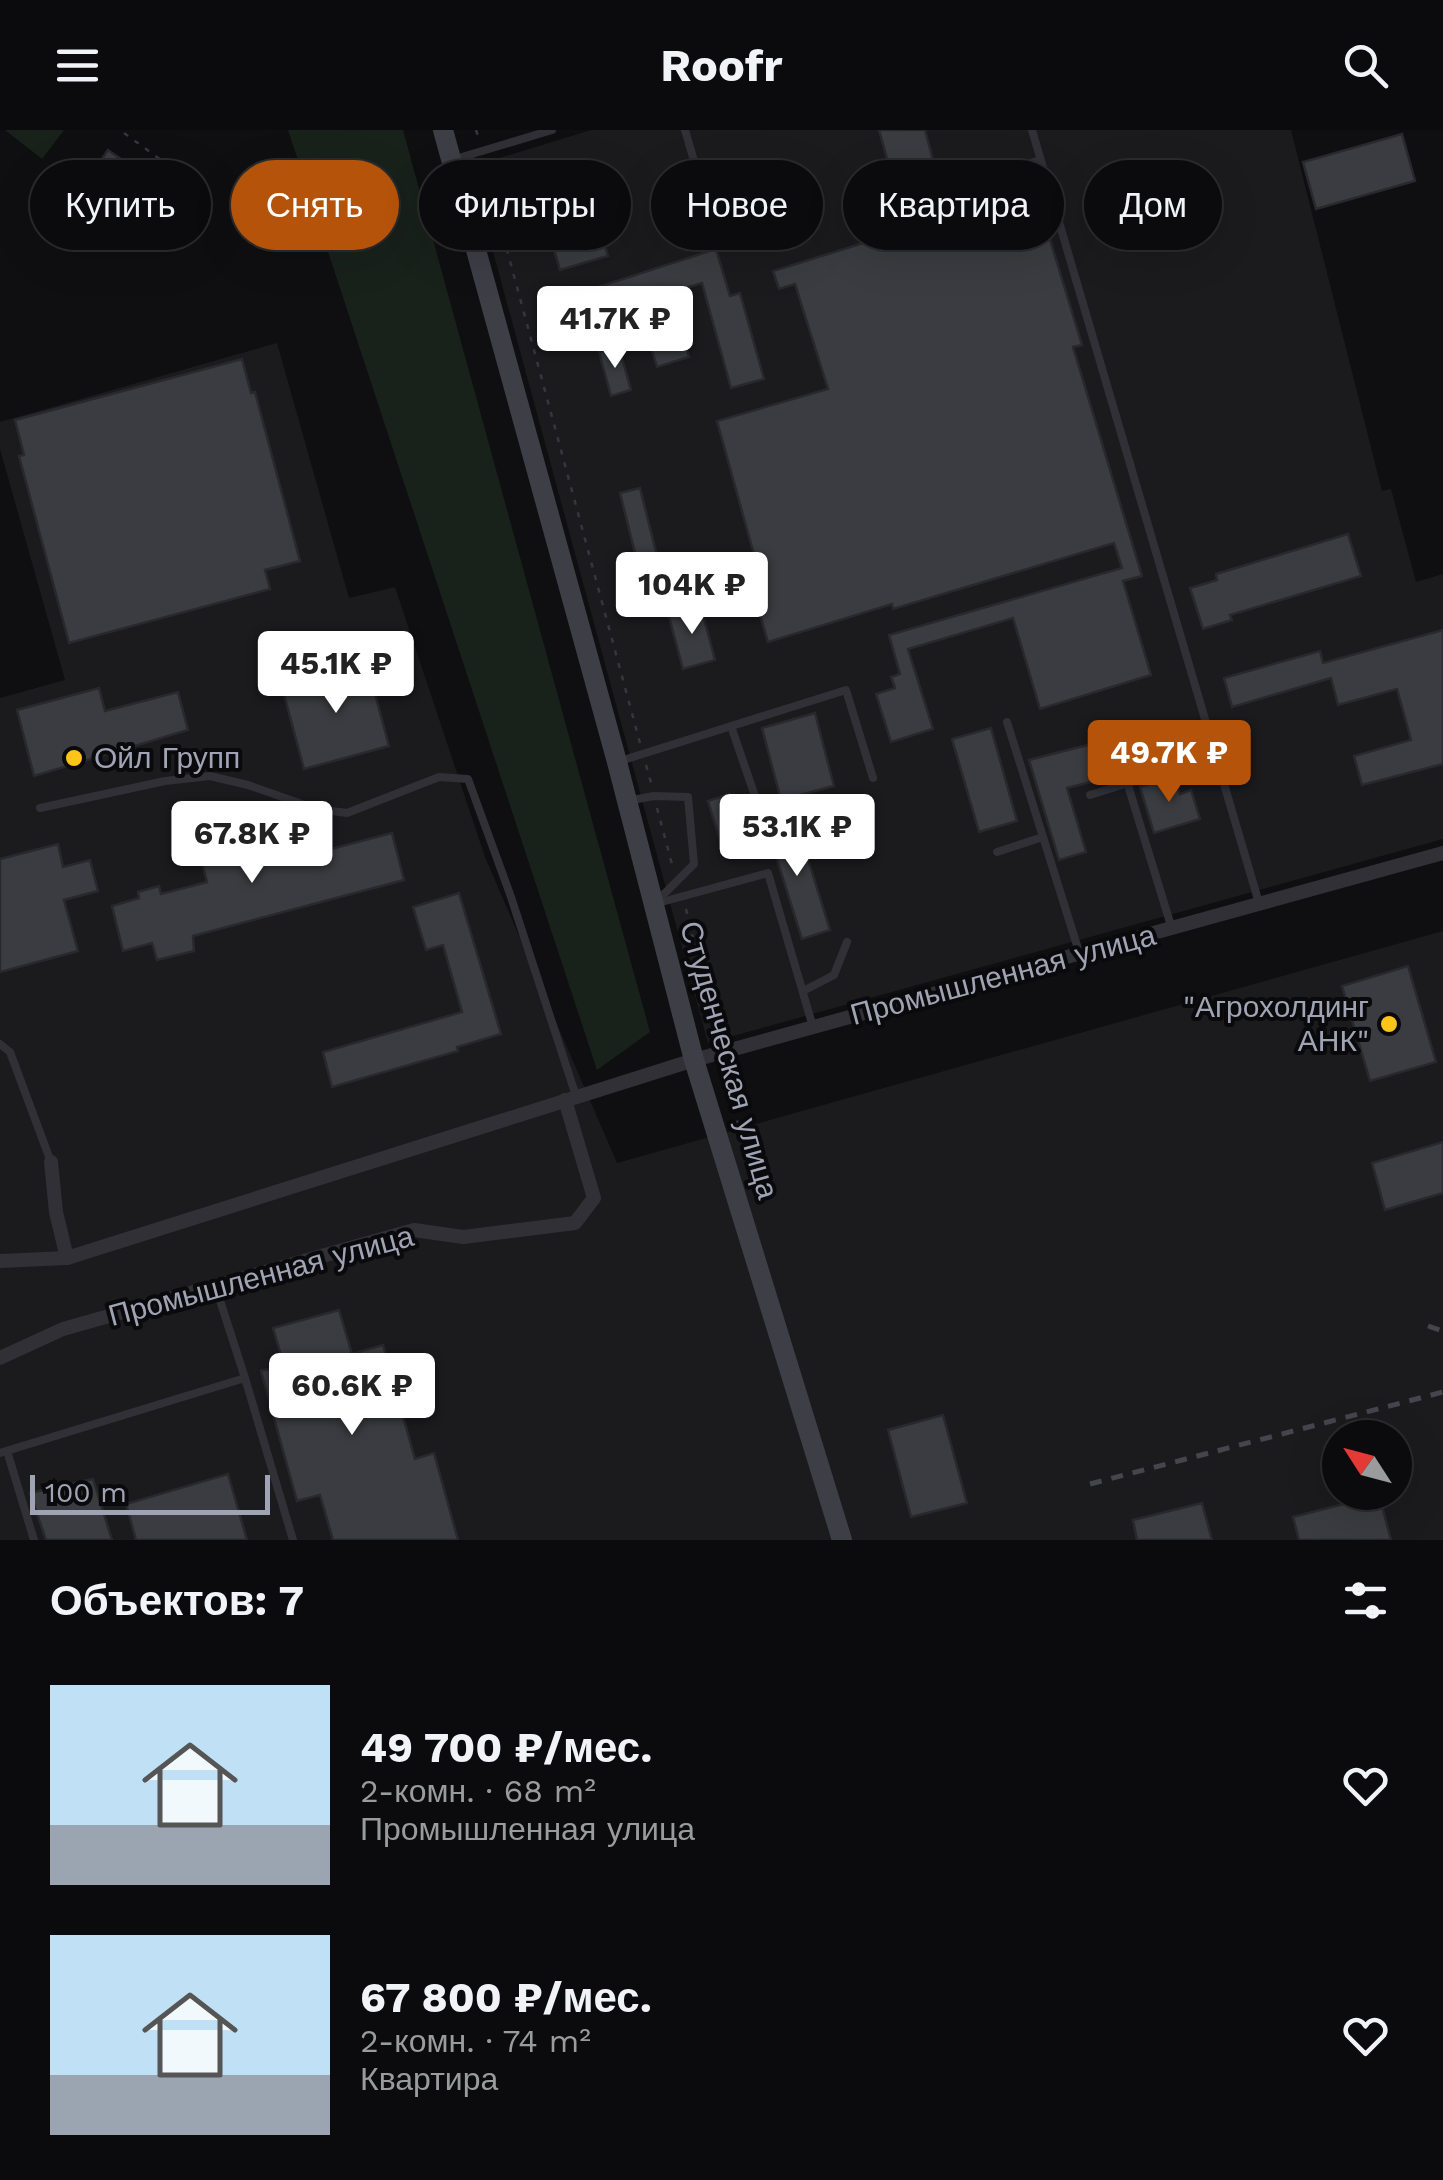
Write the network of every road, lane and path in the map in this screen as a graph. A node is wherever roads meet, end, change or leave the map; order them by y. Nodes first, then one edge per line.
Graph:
1 (120, 130) edge
2 (443, 130) edge
3 (476, 130) edge
4 (552, 130) edge
5 (684, 130) edge
6 (1032, 130) edge
7 (482, 151) junction
8 (163, 160) edge
9 (452, 160) joint
10 (693, 160) edge
11 (1040, 160) edge
12 (1064, 242) edge
13 (477, 250) edge
14 (1007, 722) dead end
15 (731, 726) junction
16 (643, 754) junction
17 (617, 762) junction
18 (1173, 769) dead end
19 (873, 778) dead end
20 (1127, 782) junction
21 (1090, 795) dead end
22 (654, 796) junction
23 (627, 802) junction
24 (40, 808) dead end
25 (758, 808) dead end
26 (1043, 837) junction
27 (996, 852) dead end
28 (1443, 854) edge
29 (677, 882) junction
30 (683, 897) junction
31 (654, 904) junction
32 (1259, 904) junction
33 (1172, 929) junction
34 (848, 942) dead end
35 (1080, 955) junction
36 (802, 991) junction
37 (813, 1027) junction
38 (0, 1044) edge
39 (721, 1053) junction
40 (694, 1060) junction
41 (570, 1098) junction
42 (51, 1162) joint
43 (753, 1185) dead end
44 (68, 1258) junction
45 (0, 1261) edge
46 (215, 1286) junction
47 (0, 1358) edge
48 (245, 1378) junction
49 (4, 1452) edge
50 (34, 1540) edge
51 (293, 1540) edge
52 (842, 1540) edge

1 - 8 path
2 - 9 main road, Студенческая улица
3 - 7 path
4 - 7 lane
5 - 10 lane
6 - 11 lane
7 - 9 lane
7 - 16 path
12 - 32 lane
13 - 17 main road, Студенческая улица
14 - 26 lane
15 - 16 lane
15 - 19 lane
15 - 25 lane
16 - 17 lane
16 - 22 path
17 - 23 main road, Студенческая улица
18 - 20 lane
20 - 21 lane
20 - 33 lane
22 - 23 lane
22 - 29 path
22 - 29 lane
23 - 31 main road, Студенческая улица
24 - 41 lane
26 - 27 lane
26 - 35 lane
28 - 32 street, Промышленная улица
29 - 31 lane
30 - 31 lane
30 - 36 lane
30 - 39 path
31 - 40 main road, Студенческая улица
32 - 33 street, Промышленная улица
33 - 35 street, Промышленная улица
34 - 36 lane
35 - 37 street, Промышленная улица
36 - 37 lane
37 - 39 street, Промышленная улица
38 - 42 lane
39 - 40 street, Промышленная улица
39 - 43 path
40 - 41 street, Промышленная улица
40 - 52 main road, Студенческая улица
41 - 44 street, Промышленная улица
41 - 46 street, Промышленная улица
42 - 44 street
44 - 45 street, Промышленная улица
46 - 47 street, Промышленная улица
46 - 48 lane
48 - 49 lane
48 - 51 lane
49 - 50 lane

